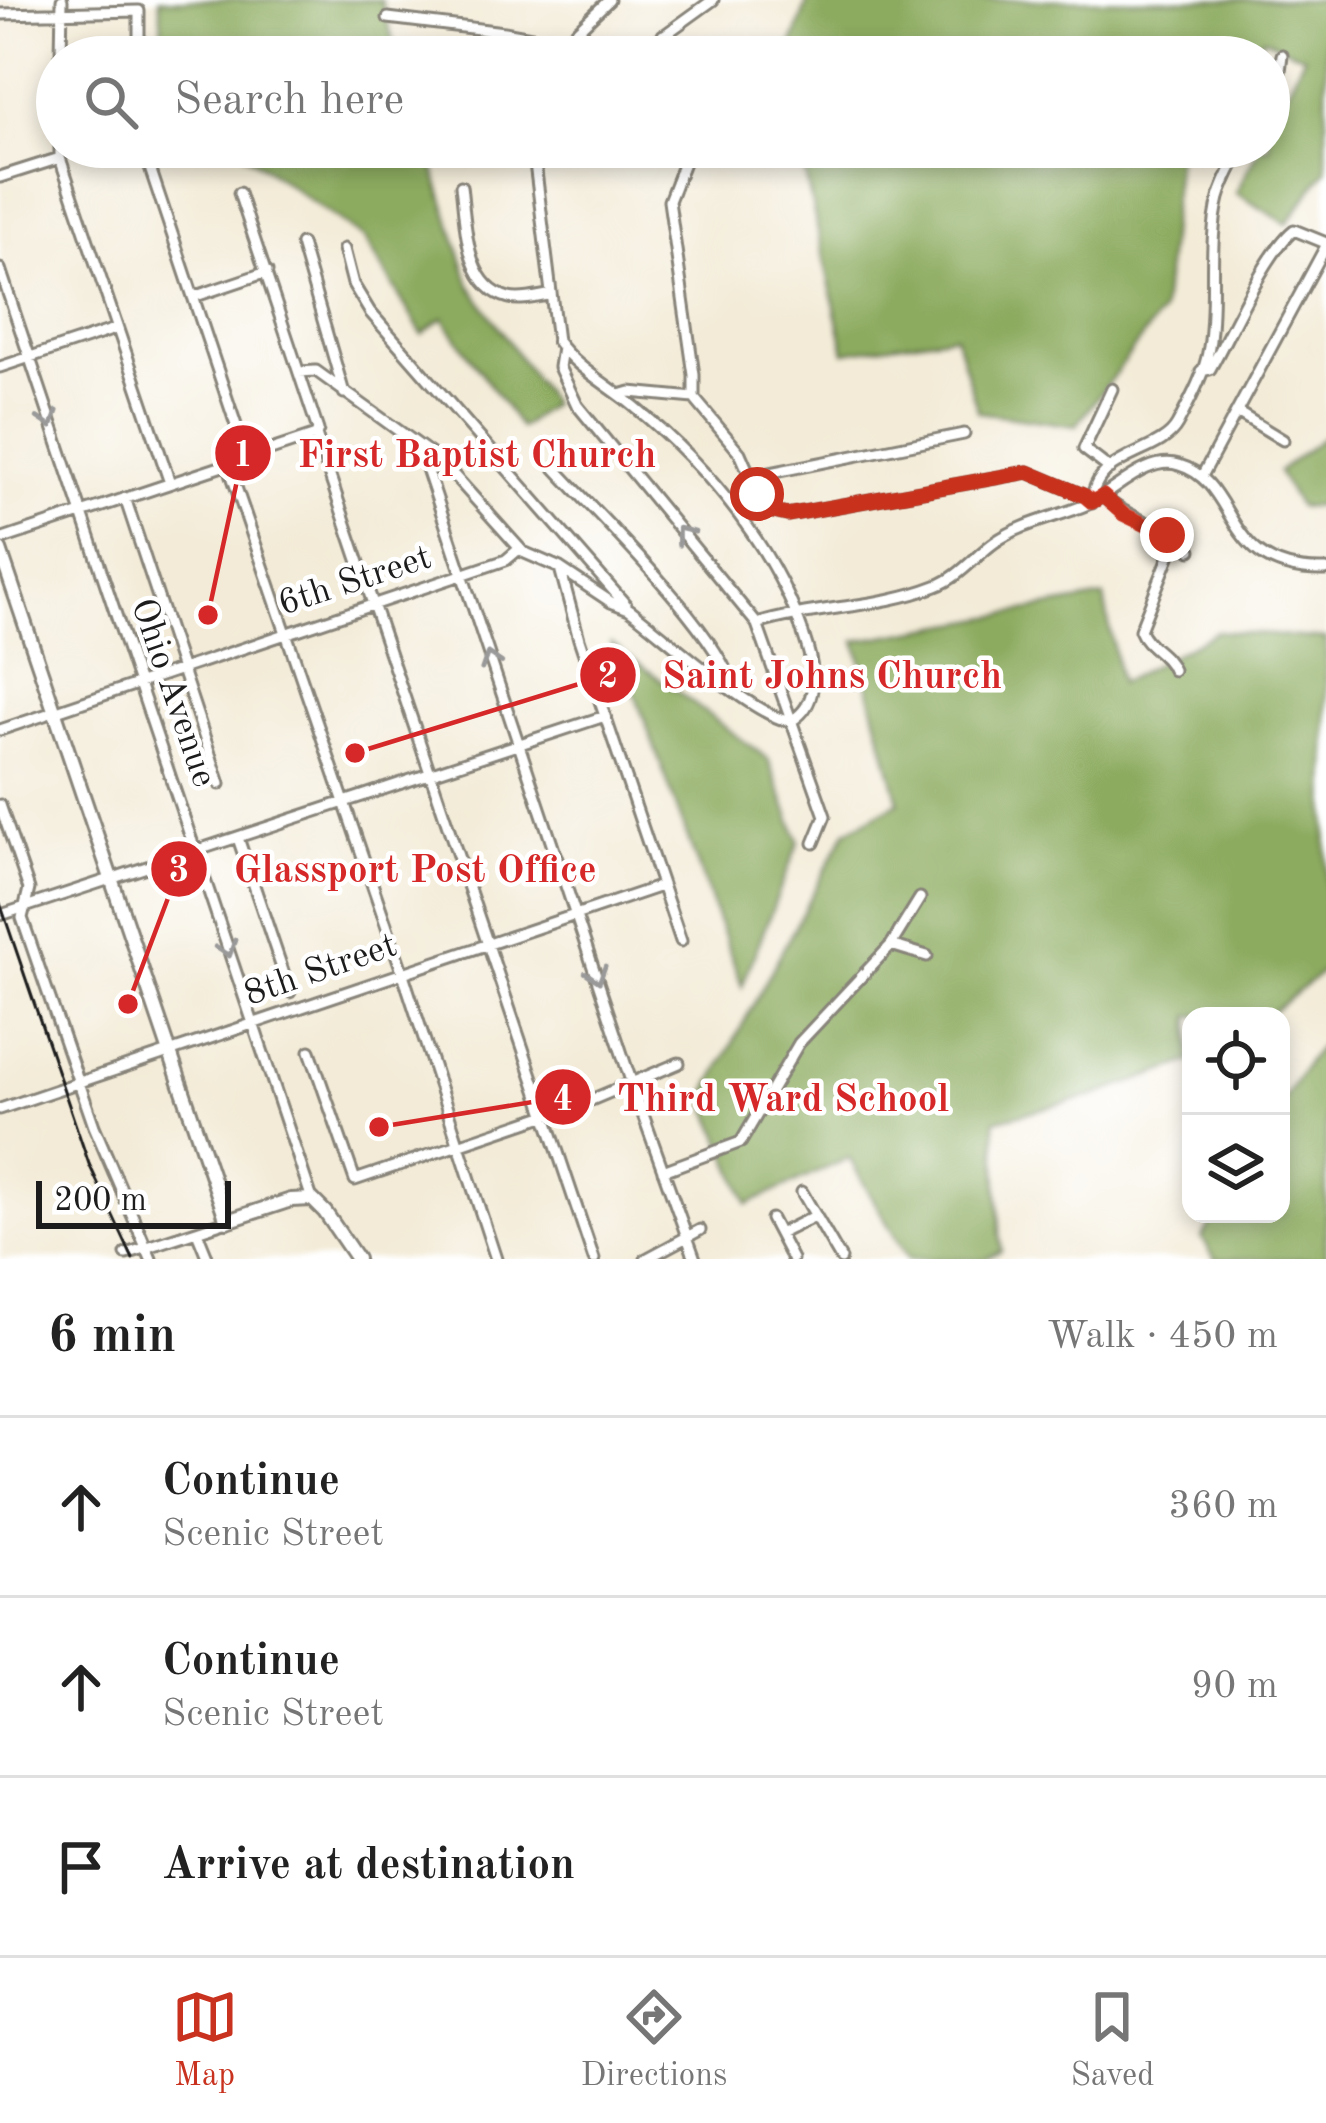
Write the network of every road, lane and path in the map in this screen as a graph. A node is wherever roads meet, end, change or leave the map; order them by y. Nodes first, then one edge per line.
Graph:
1 (609, 0) edge
2 (713, 0) edge
3 (62, 6) edge
4 (98, 6) edge
5 (0, 14) edge
6 (388, 18) dead end
7 (663, 35) edge
8 (61, 36) edge
9 (139, 36) edge
10 (515, 36) edge
11 (571, 36) edge
12 (36, 162) edge
13 (65, 168) edge
14 (150, 168) edge
15 (534, 168) edge
16 (682, 168) edge
17 (1232, 168) edge
18 (0, 177) edge
19 (461, 186) dead end
20 (239, 193) dead end
21 (302, 244) dead end
22 (1326, 244) edge
23 (344, 249) dead end
24 (0, 269) edge
25 (267, 272) junction
26 (548, 295) junction
27 (193, 297) junction
28 (116, 329) junction
29 (562, 349) junction
30 (28, 358) junction
31 (0, 368) edge
32 (1202, 371) junction
33 (299, 372) junction
34 (1112, 389) dead end
35 (344, 393) junction
36 (620, 395) junction
37 (694, 398) junction
38 (364, 408) junction
39 (1237, 412) junction
40 (362, 421) dead end
41 (317, 433) junction
42 (964, 434) dead end
43 (1283, 440) dead end
44 (429, 453) junction
45 (247, 458) junction
46 (228, 464) junction
47 (555, 468) dead end
48 (1110, 469) junction
49 (1202, 476) junction
50 (750, 477) junction
51 (170, 483) junction
52 (1103, 496) junction
53 (125, 498) junction
54 (1092, 502) junction
55 (80, 514) junction
56 (1176, 539) junction
57 (0, 540) edge
58 (519, 549) junction
59 (0, 550) edge
60 (1191, 550) dead end
61 (560, 568) junction
62 (1326, 570) edge
63 (461, 575) junction
64 (373, 605) junction
65 (629, 609) junction
66 (796, 612) junction
67 (757, 624) junction
68 (286, 633) junction
69 (182, 669) junction
70 (1173, 670) dead end
71 (138, 683) junction
72 (733, 689) junction
73 (55, 712) junction
74 (604, 716) junction
75 (791, 721) junction
76 (0, 730) edge
77 (518, 745) junction
78 (431, 774) junction
79 (220, 784) dead end
80 (342, 804) junction
81 (0, 805) edge
82 (238, 838) junction
83 (814, 843) dead end
84 (194, 853) junction
85 (110, 881) junction
86 (661, 886) junction
87 (920, 898) dead end
88 (24, 910) junction
89 (4, 914) dead end
90 (577, 914) junction
91 (680, 941) dead end
92 (489, 944) junction
93 (891, 945) junction
94 (928, 956) dead end
95 (402, 971) junction
96 (290, 992) dead end
97 (252, 1024) junction
98 (310, 1051) dead end
99 (170, 1053) junction
100 (679, 1063) dead end
101 (80, 1082) junction
102 (632, 1084) junction
103 (0, 1109) edge
104 (546, 1114) junction
105 (457, 1144) junction
106 (663, 1171) junction
107 (802, 1192) dead end
108 (312, 1199) junction
109 (815, 1216) junction
110 (771, 1219) dead end
111 (226, 1221) junction
112 (700, 1230) dead end
113 (197, 1232) junction
114 (779, 1234) junction
115 (685, 1238) junction
116 (148, 1253) edge
117 (126, 1254) dead end
118 (208, 1259) edge
119 (357, 1259) edge
120 (496, 1259) edge
121 (594, 1259) edge
122 (646, 1259) edge
123 (695, 1259) edge
124 (792, 1259) edge
125 (842, 1259) edge

1 - 11 street
2 - 7 street
3 - 4 street
3 - 5 street
3 - 8 street
4 - 9 street
6 - 10 street
12 - 18 street
13 - 28 street
14 - 27 street
15 - 26 street
16 - 37 street
17 - 32 street
19 - 26 street
20 - 25 street
21 - 35 street
22 - 32 street
22 - 39 street
23 - 65 street
24 - 30 street, Ohio Avenue
25 - 27 street
25 - 33 street
26 - 29 street
27 - 45 street
28 - 30 street
28 - 51 street
29 - 36 street
67 -> 29 street
30 - 31 street
30 -> 55 street, Ohio Avenue
32 - 48 street
33 - 35 street
33 - 41 street
34 - 48 street
35 - 38 street
36 - 37 street
36 - 66 street
37 - 50 street
38 - 40 street
38 - 44 street
39 - 43 street
39 - 49 street
41 - 45 street
41 - 64 street
42 - 50 street
44 - 58 street
44 - 63 street
45 - 46 street
46 - 51 street
46 - 68 street
47 - 72 street
48 - 54 street
49 - 52 street
49 - 62 street
50 - 54 street
51 - 53 street
52 - 54 street
52 - 56 street
53 - 55 street
53 - 69 street
54 - 66 street
55 - 57 street
55 - 71 street, Ohio Avenue
56 - 60 street
56 - 70 street
58 - 61 street
58 - 63 street, 6th Street
59 - 73 main road
61 - 65 street
61 - 74 street
63 - 64 street, 6th Street
77 -> 63 street
64 - 68 street, 6th Street
64 - 78 street
65 - 72 street
66 - 67 street
66 - 75 street
67 - 75 street
68 - 69 street, 6th Street
68 - 80 street
69 - 71 street, 6th Street
69 - 79 street
71 - 73 street, 6th Street
71 - 84 street, Ohio Avenue
72 - 75 street
73 - 76 street, 6th Street
73 - 85 main road
74 - 77 street
74 - 86 street
75 - 83 street
77 - 78 street
77 - 90 street
78 - 80 street
78 - 92 street
80 - 82 street
80 - 95 street
81 - 88 street
82 - 84 street
82 - 96 street
84 - 85 street
84 -> 97 street, Ohio Avenue
85 - 88 street
85 - 99 main road
86 - 90 street, 8th Street
86 - 91 street
87 - 93 street
88 - 89 street
88 - 101 street
90 - 92 street, 8th Street
90 -> 102 street
92 - 95 street, 8th Street
92 - 104 street
93 - 94 street
93 - 106 street
95 - 97 street, 8th Street
95 - 105 street
97 - 99 street, 8th Street
97 - 108 street, Ohio Avenue
98 - 105 street
99 - 101 street, 8th Street
99 - 111 main road
100 - 102 street
101 - 103 street, 8th Street
101 - 116 street
102 - 104 street
102 - 106 street
104 - 105 street
104 - 121 street
105 - 120 street
106 - 115 street
107 - 109 street
108 - 111 main road
108 - 119 main road, Ohio Avenue
109 - 114 street
109 - 125 street
110 - 114 street
111 - 113 street
112 - 115 street
113 - 116 street
113 - 118 street
114 - 124 street
115 - 122 street
115 - 123 street
116 - 117 street

